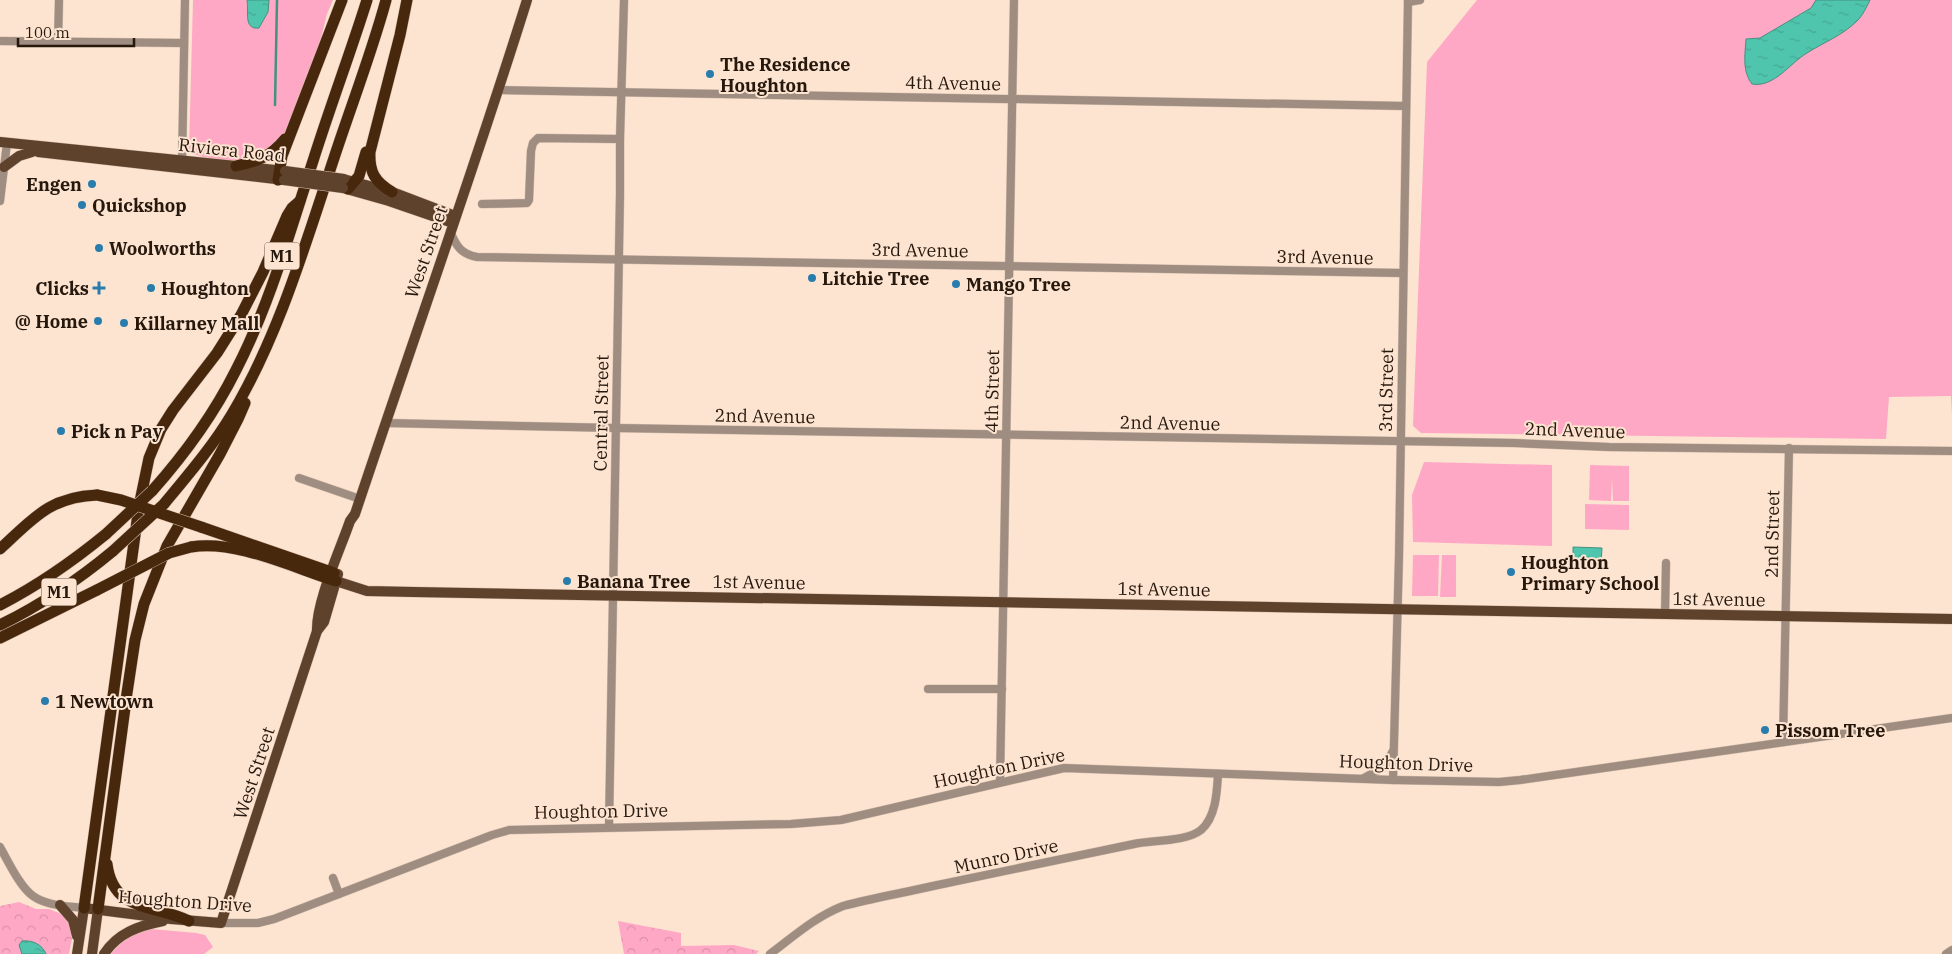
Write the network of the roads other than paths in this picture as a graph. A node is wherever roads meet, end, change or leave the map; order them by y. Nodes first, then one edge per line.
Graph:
1 (59, 0) edge
2 (185, 0) edge
3 (342, 0) edge
4 (368, 0) edge
5 (386, 0) edge
6 (527, 0) edge
7 (624, 0) edge
8 (1014, 0) edge
9 (1420, 0) edge
10 (1408, 1) edge
11 (406, 2) edge
12 (0, 41) edge
13 (58, 42) junction
14 (184, 44) junction
15 (499, 90) junction
16 (622, 92) junction
17 (1012, 99) junction
18 (1406, 106) junction
19 (294, 127) junction
20 (620, 138) junction
21 (3, 146) edge
22 (32, 152) junction
23 (182, 165) junction
24 (236, 166) junction
25 (4, 167) junction
26 (282, 175) junction
27 (347, 185) junction
28 (392, 192) junction
29 (0, 201) edge
30 (300, 201) junction
31 (482, 204) dead end
32 (453, 223) junction
33 (619, 260) junction
34 (1010, 267) junction
35 (1404, 273) junction
36 (247, 386) junction
37 (387, 423) junction
38 (616, 428) junction
39 (1006, 434) junction
40 (1400, 441) junction
41 (1789, 448) junction
42 (1952, 451) edge
43 (299, 478) dead end
44 (360, 499) junction
45 (0, 549) edge
46 (1666, 563) dead end
47 (334, 577) junction
48 (613, 596) junction
49 (1004, 603) junction
50 (0, 605) edge
51 (1398, 609) junction
52 (1665, 614) junction
53 (1786, 616) junction
54 (1952, 619) edge
55 (0, 625) edge
56 (0, 638) edge
57 (928, 689) dead end
58 (1002, 689) junction
59 (1952, 718) edge
60 (1783, 742) junction
61 (1395, 747) junction
62 (1218, 774) junction
63 (1362, 778) junction
64 (1393, 780) junction
65 (1000, 782) junction
66 (610, 827) junction
67 (0, 847) edge
68 (106, 852) junction
69 (333, 878) dead end
70 (339, 894) junction
71 (60, 905) junction
72 (84, 908) junction
73 (98, 910) junction
74 (171, 919) junction
75 (189, 921) junction
76 (221, 923) junction
77 (1952, 950) edge
78 (77, 953) edge
79 (92, 954) edge
80 (104, 954) edge
81 (770, 954) edge
82 (1946, 954) edge

1 - 13 street
2 - 14 street
3 - 19 highway
4 - 30 highway, M1
5 - 36 highway, M1
6 - 15 main road, West Street
7 - 16 street, Central Street
8 - 17 street, 4th Street
9 - 10 street
10 - 18 street, 3rd Street
11 - 27 highway
11 - 28 highway
12 - 13 street
13 - 14 street
14 - 23 street
15 - 16 street, 4th Avenue
15 - 32 main road, West Street
16 - 17 street, 4th Avenue
16 - 20 street, Central Street
17 - 18 street, 4th Avenue
17 - 34 street, 4th Street
18 - 35 street, 3rd Street
19 - 24 highway
19 - 26 highway
20 - 31 street
20 - 33 street, Central Street
21 - 22 main road, Riviera Road
21 - 23 main road, Riviera Road
21 - 25 street
22 - 23 main road, Riviera Road
22 - 25 main road
23 - 24 main road, Riviera Road
23 - 26 main road, Riviera Road
24 - 26 main road, Riviera Road
25 - 29 street
26 - 27 main road, Riviera Road, bridge
27 - 28 main road, Riviera Road
27 - 32 main road, Riviera Road
28 - 32 main road, Riviera Road
30 - 50 highway, M1, bridge
30 - 72 highway
32 - 33 street, 3rd Avenue
32 - 37 main road, West Street
33 - 34 street, 3rd Avenue
33 - 38 street, Central Street
34 - 35 street, 3rd Avenue
34 - 39 street, 4th Street
35 - 40 street, 3rd Street
36 - 55 highway, M1, bridge
36 - 68 highway
37 - 38 street, 2nd Avenue
37 - 44 main road, West Street
38 - 39 street, 2nd Avenue
38 - 48 street, Central Street
39 - 40 street, 2nd Avenue
39 - 49 street, 4th Street
40 - 41 street, 2nd Avenue
40 - 51 street, 3rd Street
41 - 42 street, 2nd Avenue
41 - 53 street, 2nd Street
43 - 44 street
44 - 47 main road, West Street
45 - 47 highway, bridge
46 - 52 street
47 - 48 main road, 1st Avenue
47 - 56 highway, bridge
47 - 76 main road, West Street
48 - 49 main road, 1st Avenue
48 - 66 street, Central Street
49 - 51 main road, 1st Avenue
49 - 58 street, 4th Street
51 - 52 main road, 1st Avenue
51 - 61 street, 3rd Street
52 - 53 main road, 1st Avenue
53 - 54 main road, 1st Avenue
53 - 60 street, 2nd Street
57 - 58 street
58 - 65 street, 4th Street
59 - 60 street, Houghton Drive
60 - 64 street, Houghton Drive
61 - 63 street
61 - 64 street, 3rd Street
62 - 63 street, Houghton Drive
62 - 65 street, Houghton Drive
62 - 81 street, Munro Drive
63 - 64 street, Houghton Drive
65 - 66 street, Houghton Drive
66 - 70 street, Houghton Drive
67 - 71 street
68 - 73 highway
68 - 75 highway
69 - 70 street
70 - 76 street, Houghton Drive
71 - 72 street
71 - 78 main road
72 - 73 main road, Houghton Drive
72 - 78 main road
73 - 74 main road, Houghton Drive
73 - 79 main road, Houghton Drive
74 - 75 main road, Houghton Drive
74 - 80 main road
75 - 76 main road, Houghton Drive
77 - 82 street

